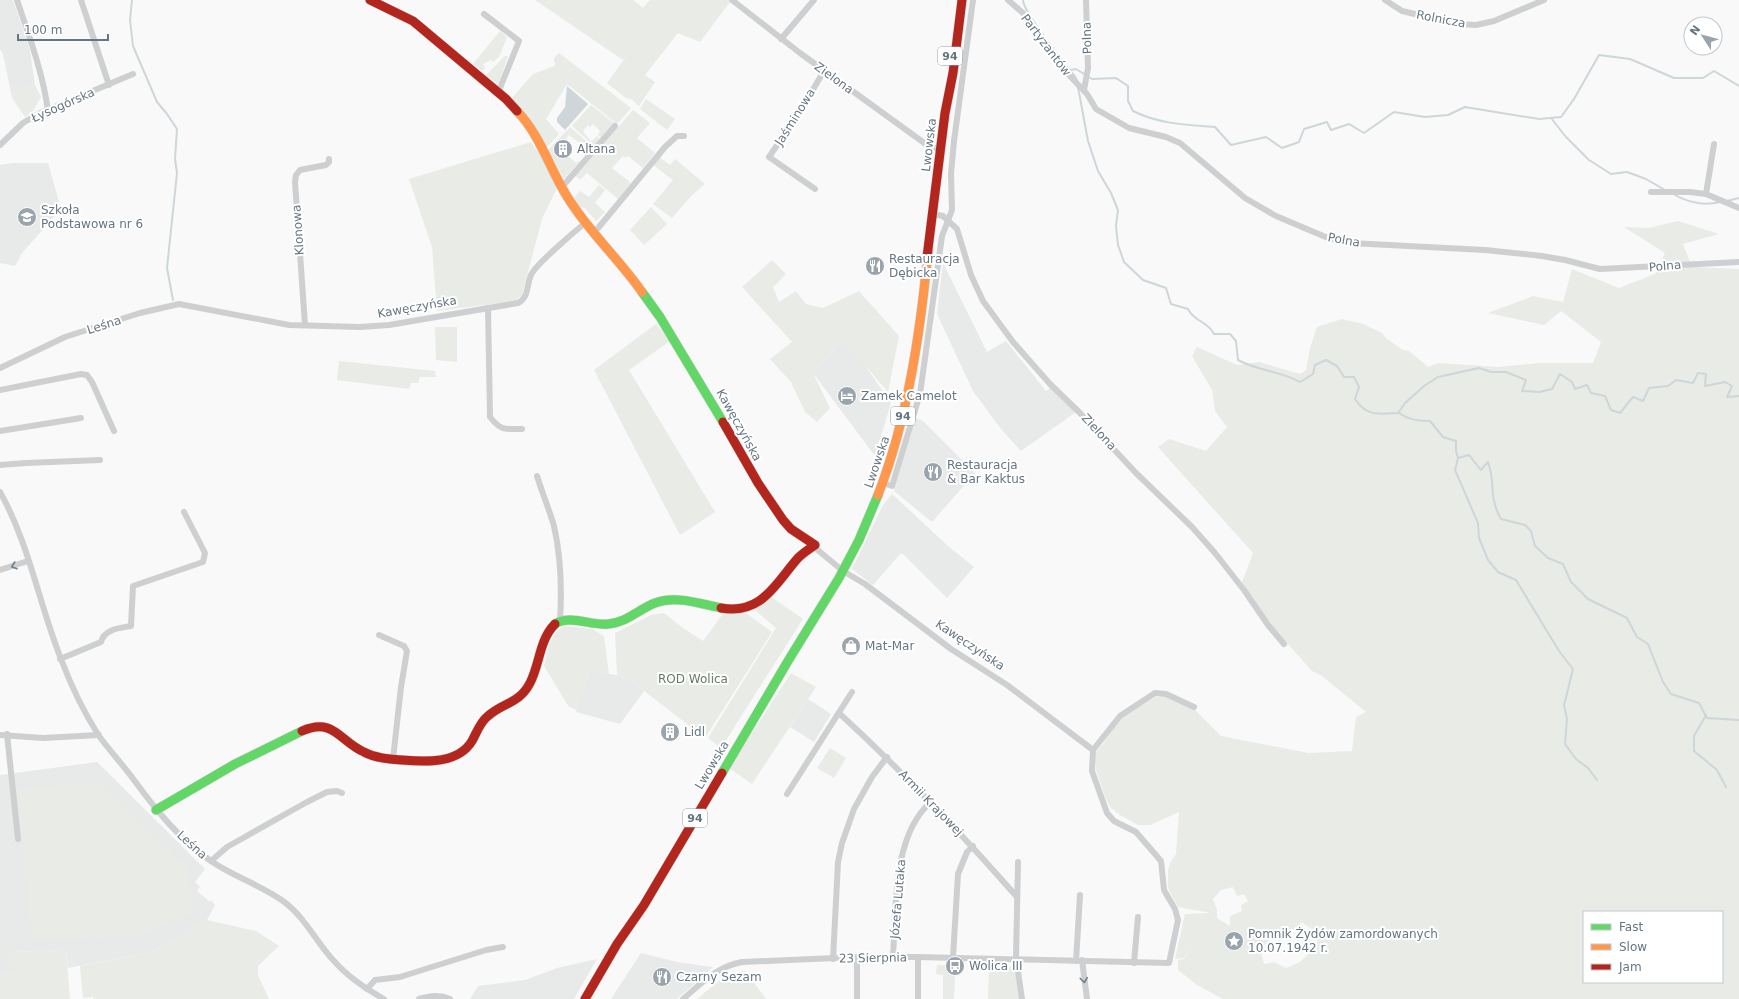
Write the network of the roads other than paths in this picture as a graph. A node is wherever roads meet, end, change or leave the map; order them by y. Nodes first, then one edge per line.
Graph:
1 (17, 0) edge
2 (81, 0) edge
3 (370, 0) edge
4 (732, 0) edge
5 (814, 0) edge
6 (957, 0) edge
7 (962, 0) edge
8 (973, 0) edge
9 (1008, 0) edge
10 (1086, 0) edge
11 (1385, 0) edge
12 (1544, 0) edge
13 (484, 14) dead end
14 (781, 39) junction
15 (824, 71) junction
16 (133, 74) dead end
17 (109, 85) junction
18 (1079, 86) junction
19 (498, 93) junction
20 (48, 111) junction
21 (945, 113) junction
22 (615, 126) dead end
23 (684, 136) dead end
24 (1714, 144) dead end
25 (0, 145) edge
26 (940, 150) junction
27 (328, 159) dead end
28 (562, 187) junction
29 (815, 189) dead end
30 (1651, 192) dead end
31 (1706, 194) junction
32 (1739, 208) edge
33 (933, 214) junction
34 (949, 220) junction
35 (585, 223) junction
36 (594, 233) junction
37 (928, 252) junction
38 (1739, 262) edge
39 (488, 308) junction
40 (214, 310) joint
41 (305, 325) junction
42 (0, 368) edge
43 (0, 390) edge
44 (81, 418) dead end
45 (522, 429) dead end
46 (0, 431) edge
47 (114, 431) dead end
48 (100, 460) dead end
49 (0, 465) edge
50 (537, 476) dead end
51 (882, 483) junction
52 (0, 492) edge
53 (3, 502) edge
54 (184, 512) dead end
55 (814, 546) junction
56 (28, 561) junction
57 (841, 569) junction
58 (0, 570) edge
59 (560, 621) junction
60 (379, 635) dead end
61 (1284, 644) dead end
62 (60, 659) junction
63 (852, 692) dead end
64 (1194, 707) dead end
65 (839, 714) junction
66 (7, 734) junction
67 (0, 735) edge
68 (99, 735) junction
69 (1093, 750) junction
70 (887, 757) junction
71 (393, 759) junction
72 (342, 793) dead end
73 (787, 794) dead end
74 (931, 802) junction
75 (156, 810) junction
76 (18, 839) dead end
77 (973, 846) junction
78 (211, 861) junction
79 (1018, 862) dead end
80 (1080, 895) dead end
81 (1017, 897) junction
82 (644, 905) junction
83 (1138, 917) dead end
84 (503, 947) dead end
85 (857, 957) junction
86 (893, 957) junction
87 (918, 957) junction
88 (833, 958) junction
89 (953, 958) junction
90 (1016, 958) junction
91 (1079, 960) junction
92 (1134, 963) junction
93 (367, 989) junction
94 (384, 999) edge
95 (419, 999) edge
96 (450, 999) edge
97 (585, 999) edge
98 (592, 999) edge
99 (683, 999) edge
100 (857, 999) edge
101 (918, 999) edge
102 (1022, 999) edge
103 (1087, 999) edge

1 - 20 street
2 - 17 street
3 - 19 main road, Kawęczyńska
4 - 14 street, Zielona
5 - 14 street
6 - 21 main road, Lwowska / 94
7 - 21 main road, Lwowska / 94
8 - 34 street
9 - 18 street, Partyzantów
10 - 18 street, Polna
11 - 12 street, Rolnicza
13 - 19 street
14 - 15 street, Zielona
15 - 26 street, Zielona
15 - 29 street, Jaśminowa
16 - 17 street, Łysogórska
17 - 20 street, Łysogórska
18 - 38 street, Polna
19 - 28 main road, Kawęczyńska
20 - 25 street, Łysogórska
21 - 26 main road, Lwowska / 94
22 - 28 street
23 - 36 street
24 - 31 street
26 - 33 main road, Lwowska / 94
27 - 41 street, Klonowa
28 - 35 main road, Kawęczyńska
30 - 31 street
31 - 32 street
33 - 34 street
33 - 37 main road, Lwowska / 94
34 - 51 street
34 - 61 street, Zielona
35 - 36 main road, Kawęczyńska
35 - 39 street, Kawęczyńska
36 - 55 main road, Kawęczyńska
37 - 51 main road, Lwowska / 94
37 - 57 main road, Lwowska / 94
39 - 41 street, Kawęczyńska
39 - 45 street
40 - 41 street, Kawęczyńska
40 - 42 street, Leśna
43 - 47 street
44 - 46 street
48 - 49 street
50 - 59 street
51 - 57 main road, Lwowska / 94
52 - 53 street, Leśna
53 - 56 street, Leśna
54 - 62 street
55 - 57 street, Kawęczyńska
55 - 59 main road
56 -> 58 street
56 - 62 street, Leśna
57 - 69 street, Kawęczyńska
57 - 82 main road, Lwowska / 94
59 - 71 main road
60 - 71 street
62 - 68 street, Leśna
63 - 65 street
64 - 69 street
65 - 70 street, Armii Krajowej
65 - 73 street
66 - 67 street
66 - 68 street
66 - 76 street
68 - 75 street, Leśna
69 - 92 street, 23 Sierpnia
70 - 74 street, Armii Krajowej
70 - 88 street
71 - 75 main road
72 - 78 street
74 - 77 street, Armii Krajowej
74 - 86 street, Józefa Lutaka
75 - 78 street, Leśna
77 - 81 street, Armii Krajowej
77 - 89 street
78 - 93 street, Leśna
79 - 81 street
80 - 91 street
81 - 90 street
82 - 97 main road, Lwowska / 94
82 - 98 main road, Lwowska / 94
83 - 92 street
84 - 93 street
85 - 86 street, 23 Sierpnia
85 - 88 street, 23 Sierpnia
85 - 100 street
86 - 87 street, 23 Sierpnia
87 - 89 street, 23 Sierpnia
87 - 101 street
88 - 99 street, 23 Sierpnia
89 - 90 street, 23 Sierpnia
90 - 91 street, 23 Sierpnia
90 - 102 street
91 - 92 street, 23 Sierpnia
91 -> 103 street
93 - 94 street, Leśna
95 - 96 street

